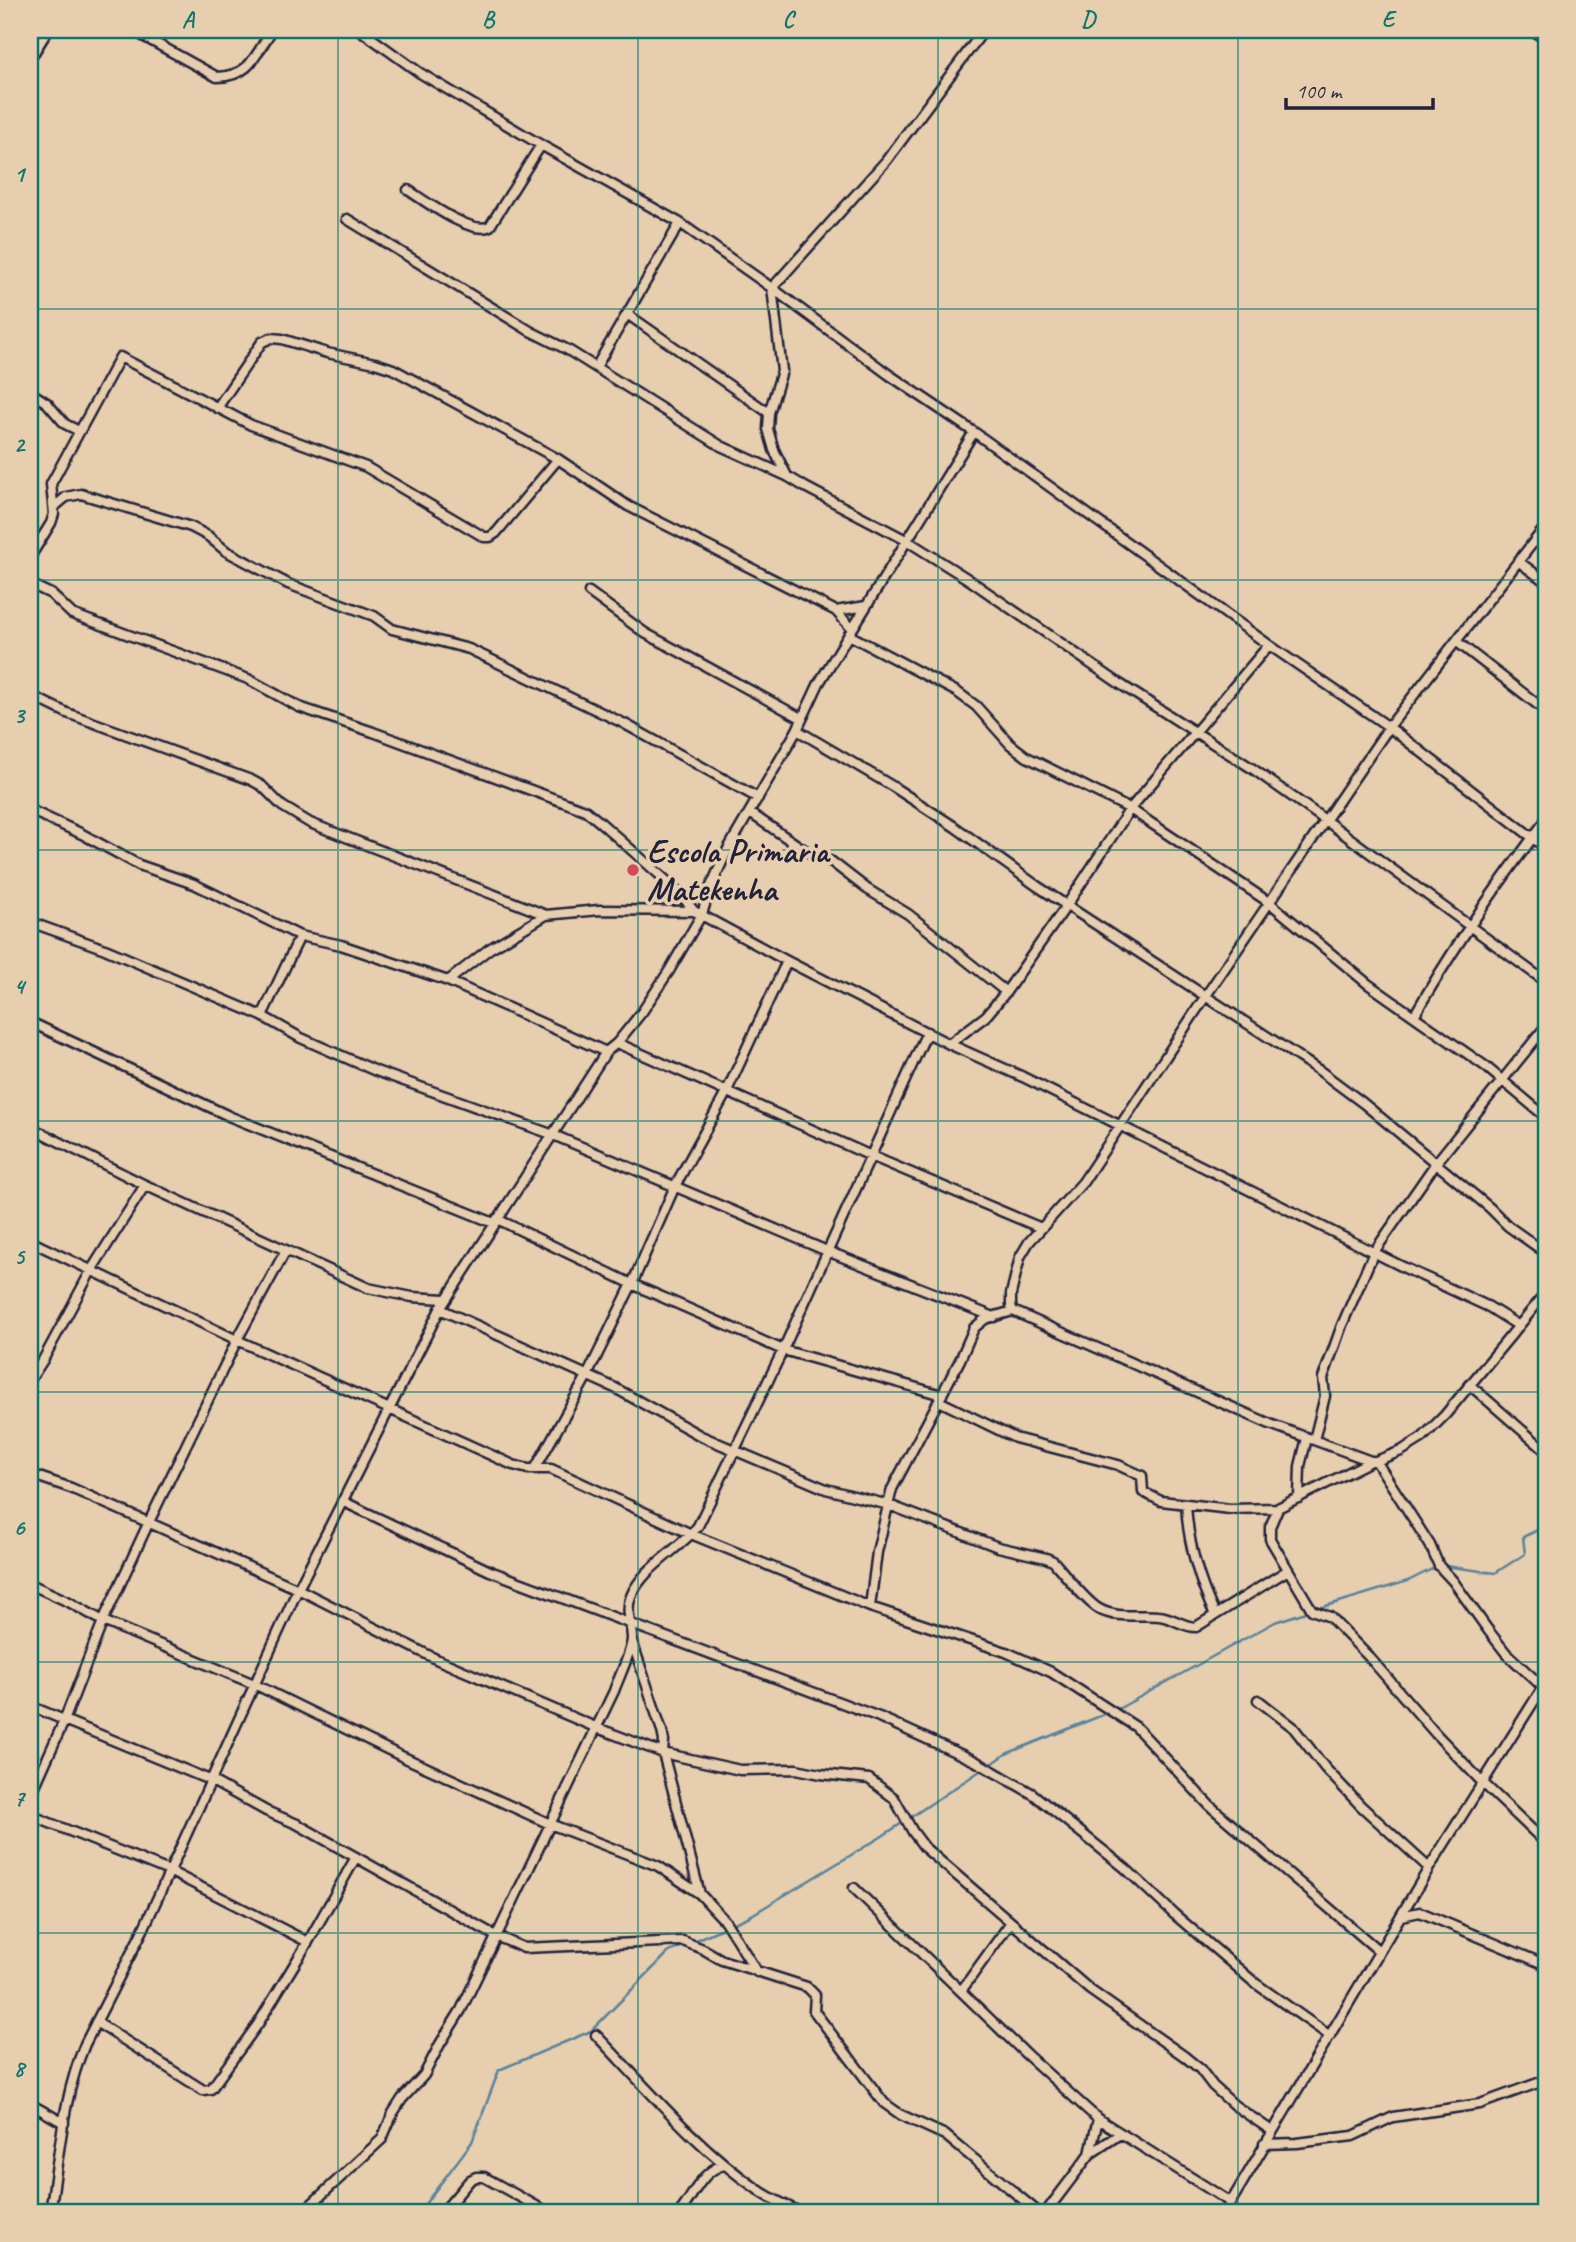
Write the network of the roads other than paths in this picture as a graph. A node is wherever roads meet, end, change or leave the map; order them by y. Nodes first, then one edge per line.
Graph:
1 (48, 30) edge
2 (132, 30) edge
3 (272, 30) edge
4 (360, 30) edge
5 (984, 30) edge
6 (1536, 30) edge
7 (1546, 37) edge
8 (30, 58) edge
9 (541, 145) junction
10 (408, 190) dead end
11 (347, 219) dead end
12 (680, 223) junction
13 (772, 288) junction
14 (627, 314) junction
15 (596, 367) junction
16 (30, 392) edge
17 (217, 408) junction
18 (769, 413) junction
19 (79, 431) junction
20 (974, 432) junction
21 (558, 459) junction
22 (787, 476) junction
23 (54, 507) junction
24 (1546, 526) edge
25 (906, 540) junction
26 (30, 556) edge
27 (1518, 561) junction
28 (1546, 582) edge
29 (30, 584) edge
30 (589, 592) dead end
31 (866, 606) junction
32 (836, 611) junction
33 (851, 632) junction
34 (1456, 641) junction
35 (1269, 645) junction
36 (30, 695) edge
37 (1546, 711) edge
38 (801, 718) junction
39 (1389, 727) junction
40 (797, 730) junction
41 (1194, 731) junction
42 (758, 798) junction
43 (30, 810) edge
44 (1130, 810) junction
45 (750, 813) junction
46 (1325, 820) junction
47 (1546, 820) edge
48 (1533, 838) junction
49 (1546, 848) edge
50 (1270, 903) junction
51 (1067, 905) junction
52 (698, 912) junction
53 (546, 915) junction
54 (30, 922) edge
55 (1470, 926) junction
56 (300, 936) junction
57 (787, 961) junction
58 (448, 981) junction
59 (1546, 982) edge
60 (1006, 992) junction
61 (1205, 997) junction
62 (262, 1016) junction
63 (1414, 1016) junction
64 (30, 1022) edge
65 (1546, 1026) edge
66 (927, 1032) junction
67 (617, 1043) junction
68 (949, 1044) junction
69 (606, 1052) junction
70 (1502, 1080) junction
71 (726, 1093) junction
72 (1546, 1117) edge
73 (1120, 1125) junction
74 (30, 1127) edge
75 (551, 1134) junction
76 (871, 1156) junction
77 (1436, 1163) junction
78 (145, 1185) junction
79 (676, 1186) junction
80 (496, 1221) junction
81 (1041, 1228) junction
82 (30, 1241) edge
83 (286, 1250) junction
84 (827, 1251) junction
85 (1374, 1252) junction
86 (1546, 1253) edge
87 (92, 1269) junction
88 (632, 1284) junction
89 (1546, 1293) edge
90 (445, 1299) junction
91 (440, 1309) junction
92 (1013, 1311) junction
93 (994, 1317) junction
94 (1519, 1326) junction
95 (237, 1340) junction
96 (783, 1350) junction
97 (33, 1370) edge
98 (587, 1376) junction
99 (30, 1380) edge
100 (1470, 1385) junction
101 (941, 1398) junction
102 (389, 1408) junction
103 (1310, 1439) junction
104 (736, 1450) junction
105 (1546, 1451) edge
106 (1373, 1461) junction
107 (535, 1469) junction
108 (30, 1474) edge
109 (1299, 1498) junction
110 (342, 1501) junction
111 (1186, 1504) junction
112 (890, 1505) junction
113 (1278, 1508) junction
114 (148, 1524) junction
115 (691, 1534) junction
116 (1288, 1570) junction
117 (30, 1584) edge
118 (298, 1589) junction
119 (870, 1607) junction
120 (1215, 1615) junction
121 (103, 1621) junction
122 (630, 1624) junction
123 (632, 1641) junction
124 (254, 1684) junction
125 (1544, 1688) edge
126 (1258, 1700) dead end
127 (30, 1706) edge
128 (64, 1721) junction
129 (595, 1727) junction
130 (663, 1753) junction
131 (212, 1781) junction
132 (1482, 1782) junction
133 (30, 1797) edge
134 (30, 1815) edge
135 (550, 1824) junction
136 (1546, 1843) edge
137 (356, 1857) junction
138 (1429, 1868) junction
139 (169, 1871) junction
140 (854, 1888) dead end
141 (700, 1894) junction
142 (1414, 1896) junction
143 (1420, 1912) junction
144 (1401, 1916) junction
145 (1010, 1922) junction
146 (496, 1936) junction
147 (308, 1942) junction
148 (1379, 1951) junction
149 (1546, 1965) edge
150 (757, 1972) junction
151 (961, 1991) junction
152 (96, 2022) junction
153 (596, 2035) dead end
154 (1330, 2036) junction
155 (1546, 2080) edge
156 (30, 2104) edge
157 (1098, 2119) junction
158 (64, 2123) junction
159 (1272, 2131) junction
160 (1120, 2134) junction
161 (1264, 2144) junction
162 (1090, 2154) junction
163 (724, 2165) junction
164 (1230, 2202) junction
165 (50, 2212) edge
166 (303, 2212) edge
167 (443, 2212) edge
168 (547, 2212) edge
169 (680, 2212) edge
170 (800, 2212) edge
171 (1038, 2212) edge
172 (1046, 2212) edge
173 (1224, 2212) edge

1 - 8 street
2 - 3 street
4 - 9 street
5 - 13 street
6 - 7 street
9 - 10 street
9 - 12 street
11 - 15 street
12 - 13 street
12 - 14 street
13 - 18 street
13 - 20 street
14 - 15 street
14 - 18 street
15 - 22 street
16 - 19 street
17 - 19 street
17 - 21 street
17 - 21 street
18 - 22 street
19 - 23 street
20 - 25 street
20 - 35 street
21 - 32 street
22 - 25 street
23 - 26 street
23 - 42 street
24 - 27 street
25 - 31 street
25 - 41 street
27 - 28 street
27 - 34 street
29 - 52 street
30 - 38 street
31 - 32 street
31 - 33 street
32 - 33 street
33 - 38 street
33 - 44 street
34 - 37 street
34 - 39 street
35 - 39 street
35 - 41 street
36 - 53 street
38 - 40 street
39 - 46 street
39 - 48 street
40 - 42 street
40 - 51 street
41 - 44 street
41 - 46 street
42 - 45 street
43 - 56 street
44 - 50 street
44 - 51 street
45 - 52 street
45 - 60 street
46 - 50 street
46 - 55 street
47 - 48 street
48 - 49 street
48 - 55 street
50 - 61 street
50 - 63 street
51 - 60 street
51 - 61 street
52 - 53 street
52 - 57 street
52 - 67 street
53 - 58 street
54 - 62 street
55 - 59 street
55 - 63 street
56 - 58 street
56 - 62 street
57 - 66 street
57 - 71 street
58 - 69 street
60 - 68 street
61 - 73 street
61 - 77 street
62 - 75 street
63 - 70 street
64 - 80 street
65 - 70 street
66 - 68 street
66 - 76 street
67 - 69 street
67 - 71 street
68 - 73 street
69 - 75 street
70 - 72 street
70 - 77 street
71 - 76 street
71 - 79 street
73 - 81 street
73 - 85 street
74 - 78 street
75 - 79 street
75 - 80 street
76 - 81 street
76 - 84 street
77 - 85 street
77 - 86 street
78 - 83 street
78 - 87 street
79 - 84 street
79 - 88 street
80 - 88 street
80 - 90 street
81 - 92 street
82 - 87 street
83 - 90 street
83 - 95 street
84 - 93 street
84 - 96 street
85 - 94 street
85 - 103 street
87 - 95 street
87 - 97 street
88 - 96 street
88 - 98 street
89 - 94 street
90 - 91 street
91 - 98 street
91 - 102 street
92 - 93 street
92 - 103 street
93 - 101 street
94 - 100 street
95 - 102 street
95 - 114 street
96 - 101 street
96 - 104 street
97 - 99 street
98 - 104 street
98 - 107 street
100 - 105 street
100 - 106 street
101 - 111 street
101 - 112 street
102 - 107 street
102 - 110 street
103 - 106 street
103 - 109 street
104 - 112 street
104 - 115 street
106 - 109 street
106 - 125 street
107 - 115 street
108 - 114 street
109 - 113 street
110 - 118 street
110 - 122 street
111 - 113 street
111 - 120 street
112 - 119 street
112 - 120 street
113 - 116 street
114 - 118 street
114 - 121 street
115 - 119 street
115 - 122 street
116 - 120 street
116 - 132 street
117 - 121 street
118 - 124 street
118 - 129 street
119 - 148 street
121 - 124 street
121 - 128 street
122 - 123 street
122 - 154 street
123 - 129 street
123 - 130 street
124 - 131 street
124 - 135 street
125 - 132 street
126 - 138 street
127 - 128 street
128 - 131 street
128 - 133 street
129 - 130 street
129 - 135 street
130 - 141 street
130 - 145 street
131 - 137 street
131 - 139 street
132 - 136 street
132 - 138 street
134 - 139 street
135 - 141 street
135 - 146 street
137 - 146 street
137 - 147 street
138 - 142 street
139 - 147 street
139 - 152 street
140 - 151 street
141 - 150 street
142 - 143 street
142 - 144 street
143 - 144 street
143 - 149 street
144 - 148 street
145 - 151 street
145 - 159 street
146 - 150 street
146 - 166 street
147 - 152 street
148 - 154 street
150 - 171 street
151 - 157 street
152 - 158 street
153 - 163 street
154 - 159 street
155 - 161 street
156 - 158 street
157 - 160 street
157 - 162 street
158 - 165 street
159 - 161 street
160 - 162 street
160 - 164 street
161 - 164 street
162 - 172 street
163 - 169 street
163 - 170 street
164 - 173 street
167 - 168 street

